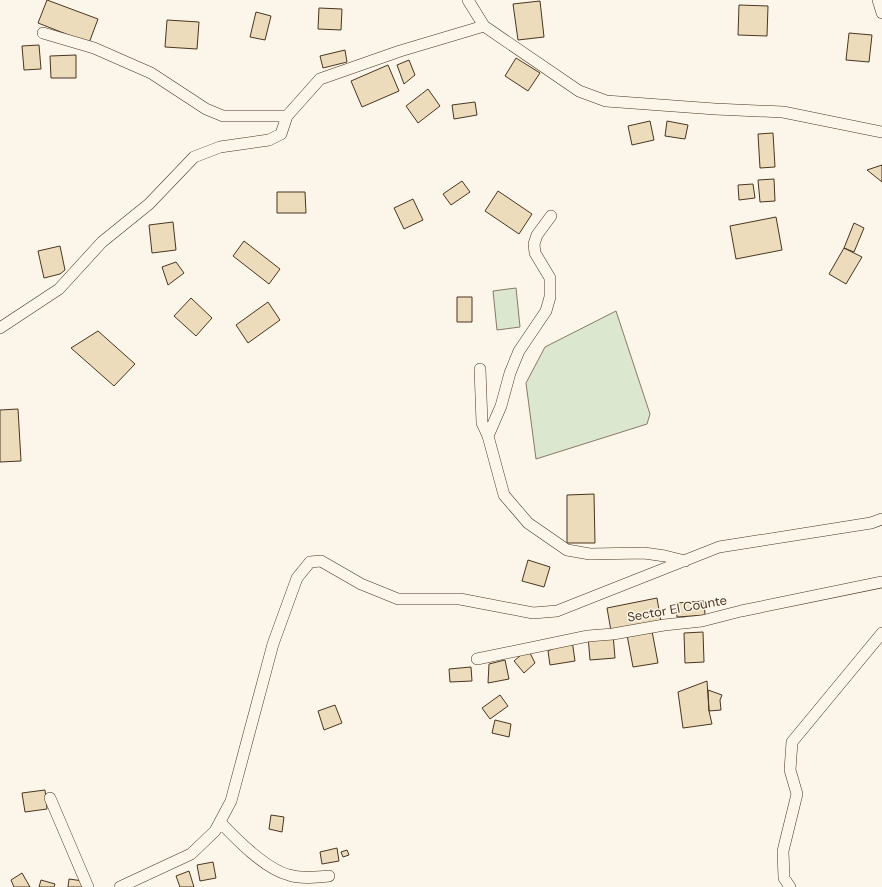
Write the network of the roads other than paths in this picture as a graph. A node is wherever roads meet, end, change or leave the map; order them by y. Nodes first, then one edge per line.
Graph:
1 (468, 0) edge
2 (878, 0) edge
3 (882, 13) edge
4 (484, 26) junction
5 (43, 34) dead end
6 (287, 116) junction
7 (882, 132) edge
8 (551, 216) dead end
9 (0, 328) edge
10 (480, 368) dead end
11 (488, 436) junction
12 (882, 519) edge
13 (685, 561) junction
14 (882, 582) edge
15 (882, 633) edge
16 (476, 659) dead end
17 (50, 798) dead end
18 (220, 822) junction
19 (329, 876) dead end
20 (88, 887) edge
21 (120, 887) edge
22 (790, 887) edge

1 - 4 street
2 - 3 street
4 - 6 street
4 - 7 street
5 - 6 street
6 - 9 street
8 - 11 street
10 - 11 street
11 - 13 street
12 - 13 street
13 - 18 street
14 - 16 street, Sector El Counte
15 - 22 street
17 - 20 street
18 - 19 street
18 - 21 street

